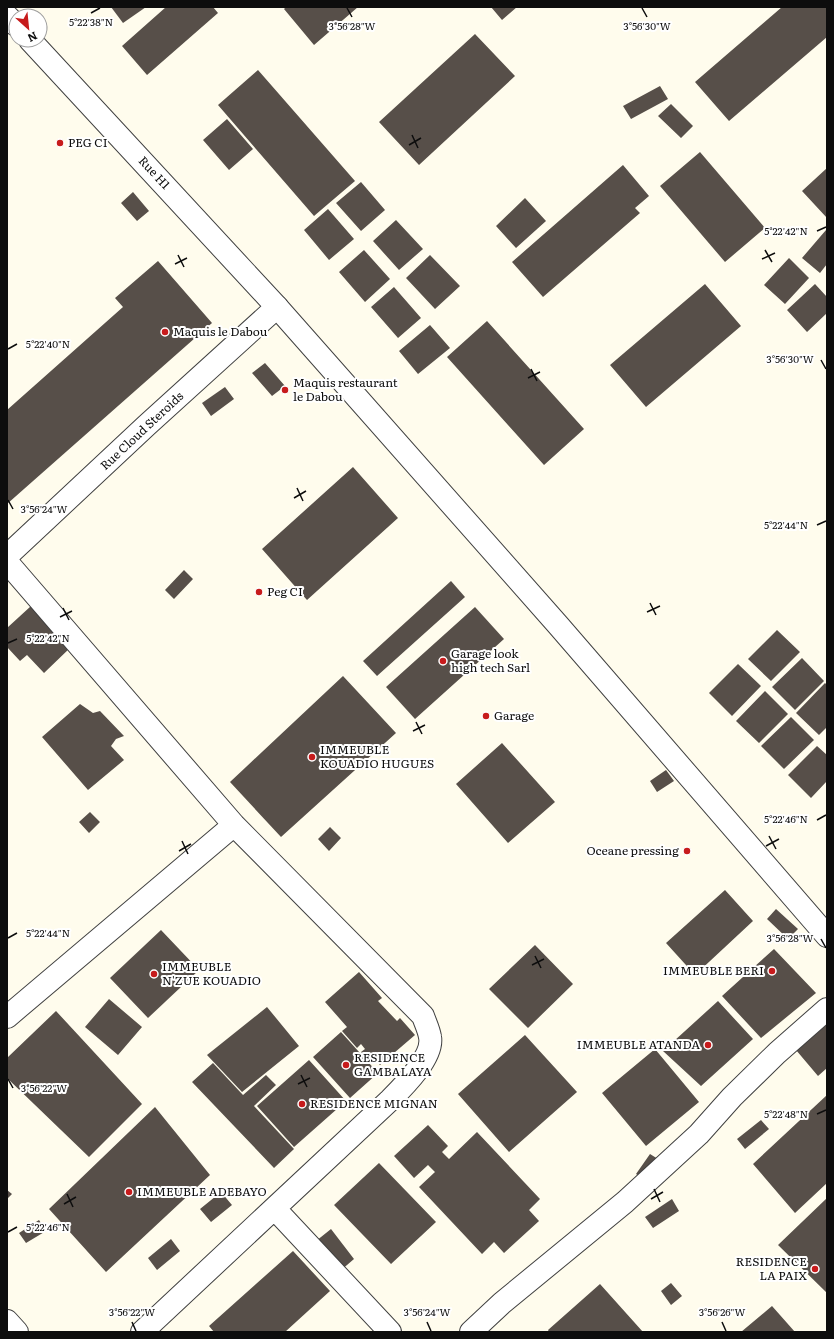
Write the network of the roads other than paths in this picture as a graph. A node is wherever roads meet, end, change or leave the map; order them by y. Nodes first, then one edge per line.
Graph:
1 (37, 48) edge
2 (277, 307) junction
3 (7, 556) edge
4 (7, 562) edge
5 (234, 824) junction
6 (827, 936) edge
7 (827, 1009) edge
8 (7, 1017) edge
9 (275, 1209) junction
10 (7, 1321) edge
11 (17, 1332) edge
12 (142, 1332) edge
13 (390, 1332) edge
14 (471, 1332) edge

1 - 2 street, Rue H1
2 - 3 street, Rue Cloud Steroids
2 - 6 street, Rue H1
4 - 5 street
5 - 8 street
5 - 9 street
7 - 14 street
9 - 12 street
9 - 13 street
10 - 11 street

